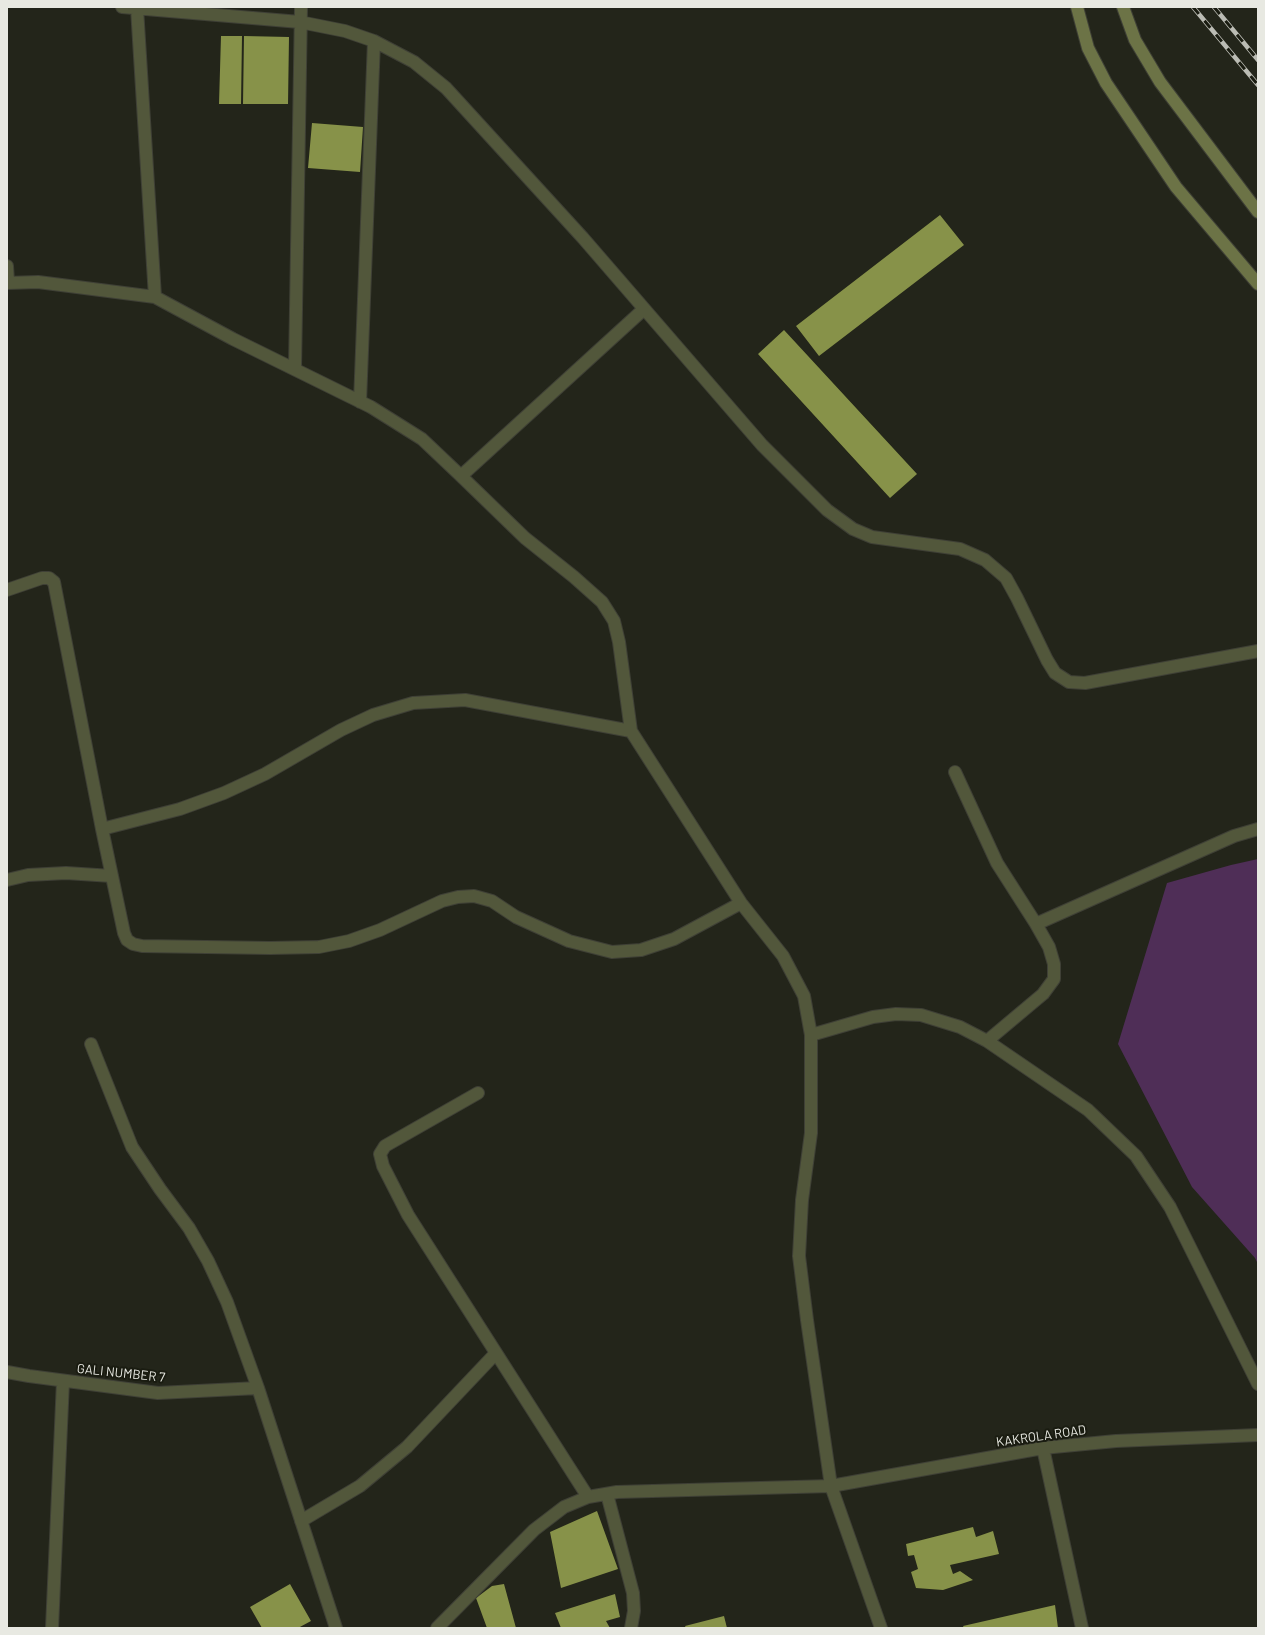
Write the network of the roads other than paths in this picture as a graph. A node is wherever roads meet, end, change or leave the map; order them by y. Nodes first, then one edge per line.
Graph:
1 (122, 7) edge
2 (301, 7) edge
3 (1076, 7) edge
4 (1123, 7) edge
5 (137, 8) junction
6 (300, 22) junction
7 (374, 41) junction
8 (1258, 212) edge
9 (7, 266) edge
10 (8, 283) edge
11 (1258, 284) edge
12 (156, 297) junction
13 (644, 308) junction
14 (295, 370) junction
15 (360, 402) junction
16 (462, 476) junction
17 (7, 590) edge
18 (1258, 651) edge
19 (631, 731) junction
20 (955, 772) dead end
21 (102, 829) junction
22 (1258, 829) edge
23 (112, 876) junction
24 (7, 880) edge
25 (741, 903) junction
26 (1036, 924) junction
27 (811, 1035) junction
28 (987, 1041) junction
29 (91, 1044) dead end
30 (478, 1093) dead end
31 (496, 1353) junction
32 (7, 1372) edge
33 (63, 1381) junction
34 (1258, 1384) edge
35 (258, 1388) junction
36 (1258, 1435) edge
37 (1043, 1448) junction
38 (831, 1486) junction
39 (607, 1494) junction
40 (588, 1497) junction
41 (301, 1521) junction
42 (52, 1628) edge
43 (336, 1628) edge
44 (437, 1628) edge
45 (632, 1628) edge
46 (881, 1628) edge
47 (1082, 1628) edge

1 - 5 street
2 - 6 street
3 - 11 street
4 - 8 street
5 - 6 street
5 - 12 street
6 - 7 street
6 - 14 street
7 - 13 street
7 - 15 street
9 - 10 street
10 - 12 street
12 - 14 street
13 - 16 street
13 - 18 street
14 - 15 street
15 - 16 street
16 - 19 street
17 - 21 street
19 - 21 street
19 - 25 street
20 - 26 street
21 - 23 street
22 - 26 street
23 - 24 street
23 - 25 street
25 - 27 street
26 - 28 street
27 - 28 street
27 - 38 street
28 - 34 street
29 - 35 street
30 - 31 street
31 - 40 street
31 - 41 street
32 - 33 street, GALI NUMBER 7
33 - 35 street, GALI NUMBER 7
33 - 42 street
35 - 41 street
36 - 37 street, KAKROLA ROAD
37 - 38 street, KAKROLA ROAD
37 - 47 street
38 - 39 street, KAKROLA ROAD
38 - 46 street
39 - 40 street, KAKROLA ROAD
39 - 45 street
40 - 44 street, KAKROLA ROAD
41 - 43 street

